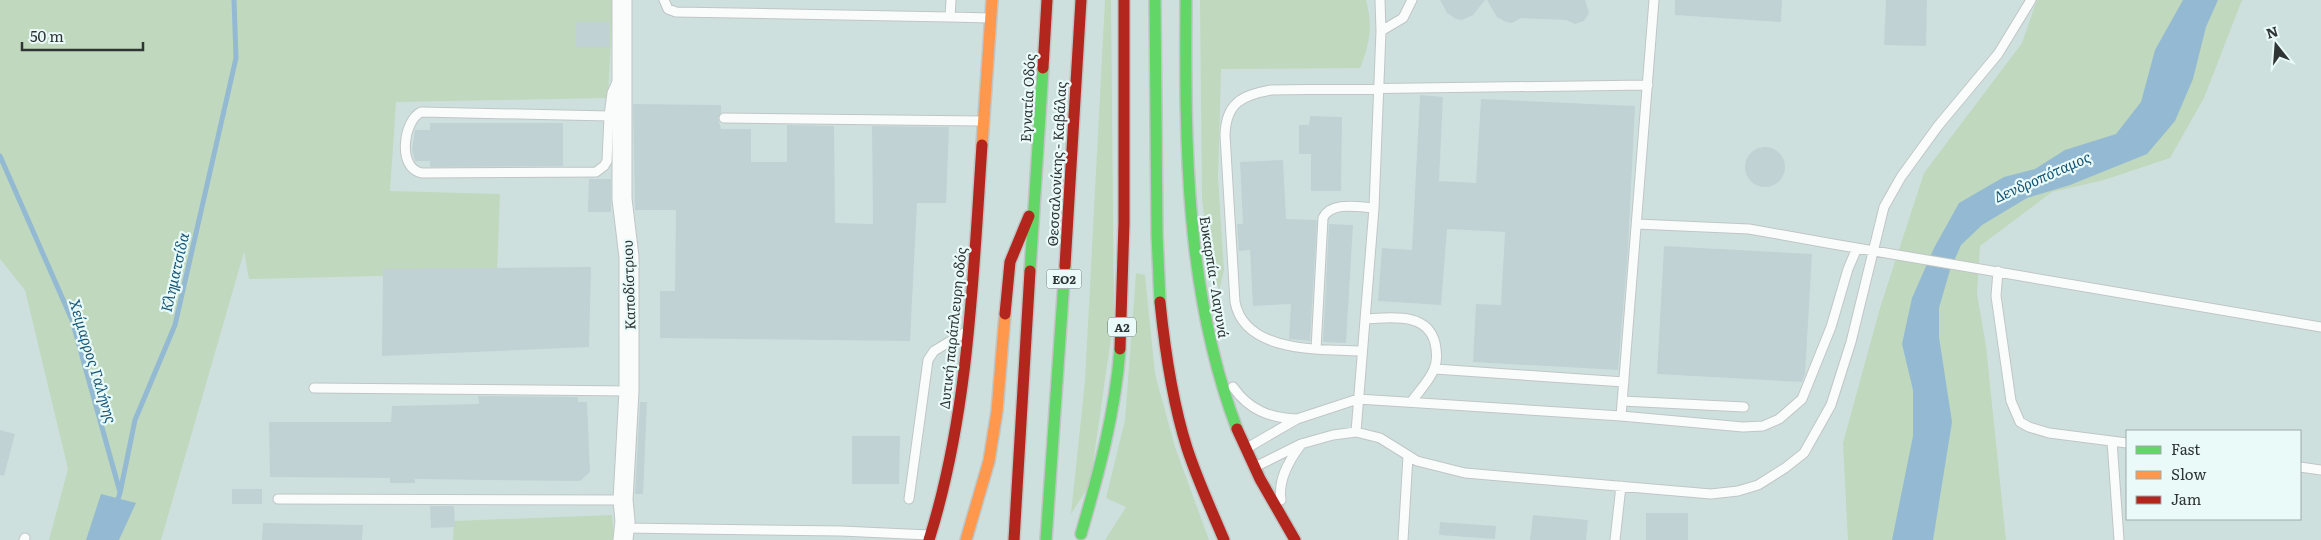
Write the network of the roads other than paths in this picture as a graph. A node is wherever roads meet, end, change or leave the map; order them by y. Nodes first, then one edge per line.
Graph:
1 (622, 0) edge
2 (664, 0) edge
3 (951, 0) edge
4 (992, 0) edge
5 (1047, 0) edge
6 (1081, 0) edge
7 (1124, 0) edge
8 (1155, 0) edge
9 (1186, 0) edge
10 (1380, 0) edge
11 (1412, 0) edge
12 (1654, 0) edge
13 (2031, 0) edge
14 (950, 17) junction
15 (991, 18) junction
16 (1381, 31) junction
17 (622, 73) junction
18 (1648, 85) junction
19 (1380, 88) junction
20 (609, 116) junction
21 (724, 118) dead end
22 (984, 121) junction
23 (1036, 198) junction
24 (1374, 208) junction
25 (1637, 224) junction
26 (1857, 248) junction
27 (1874, 251) junction
28 (1998, 271) junction
29 (1364, 319) junction
30 (2321, 327) edge
31 (968, 330) junction
32 (1316, 349) junction
33 (1362, 351) junction
34 (1213, 352) junction
35 (1434, 369) junction
36 (1624, 382) junction
37 (314, 388) dead end
38 (628, 390) junction
39 (1358, 399) junction
40 (1412, 401) junction
41 (1622, 401) junction
42 (1744, 407) dead end
43 (1621, 416) junction
44 (1297, 419) junction
45 (1356, 432) junction
46 (2112, 441) junction
47 (2126, 443) edge
48 (1301, 444) junction
49 (1246, 448) junction
50 (1408, 456) junction
51 (1255, 467) junction
52 (2301, 467) edge
53 (2321, 470) edge
54 (1621, 486) junction
55 (278, 499) dead end
56 (623, 500) junction
57 (908, 500) dead end
58 (1284, 523) junction
59 (623, 534) edge
60 (1081, 534) dead end
61 (930, 537) edge
62 (966, 540) edge
63 (1014, 540) edge
64 (1046, 540) edge
65 (1224, 540) edge
66 (1295, 540) edge
67 (1403, 540) edge
68 (1615, 540) edge
69 (2120, 540) edge

1 - 17 street, Καποδίστριου
2 - 14 lane
3 - 14 lane
4 - 15 main road, Δυτική παράπλευρη οδός
5 - 23 main road, Εγνατία Οδός
6 - 64 main road, Θεσσαλονίκης - Καβάλας / ΕΟ2
7 - 60 main road, Α2
8 - 65 main road
9 - 34 main road, Ευκαρπία - Λαγυνά
10 - 16 lane
11 - 16 lane
12 - 18 lane
13 - 27 lane
14 - 15 lane
15 - 22 main road, Δυτική παράπλευρη οδός
16 - 19 lane
17 - 20 lane
17 - 38 street, Καποδίστριου
18 - 19 lane
18 - 25 lane
19 - 24 lane
19 - 32 lane
20 - 20 lane
21 - 22 lane
22 - 31 main road, Δυτική παράπλευρη οδός
23 - 62 main road
23 - 63 main road, Θεσσαλονίκης - Καβάλας / ΕΟ2
24 - 29 lane
24 - 32 lane
25 - 26 lane
25 - 36 lane
26 - 27 lane
26 - 43 lane
27 - 28 lane
27 - 54 lane
28 - 30 lane
28 - 46 lane
29 - 33 lane
29 - 35 lane
31 - 57 lane
31 - 61 main road, Δυτική παράπλευρη οδός
32 - 33 lane
33 - 39 lane
34 - 44 lane
34 - 49 main road, Ευκαρπία - Λαγυνά
35 - 36 lane
35 - 40 lane
36 - 41 lane
37 - 38 lane
38 - 56 street, Καποδίστριου
39 - 40 lane
39 - 44 lane
39 - 45 lane
40 - 43 lane
41 - 42 lane
41 - 43 lane
44 - 49 lane
45 - 48 lane
45 - 50 lane
46 - 47 lane
46 - 69 lane
48 - 51 lane
48 - 58 lane
49 - 51 main road, Ευκαρπία - Λαγυνά
50 - 54 lane
50 - 67 lane
51 - 58 main road, Ευκαρπία - Λαγυνά
52 - 53 lane
54 - 68 lane
55 - 56 lane
56 - 59 street, Καποδίστριου
58 - 66 main road, Ευκαρπία - Λαγυνά
59 - 61 lane

